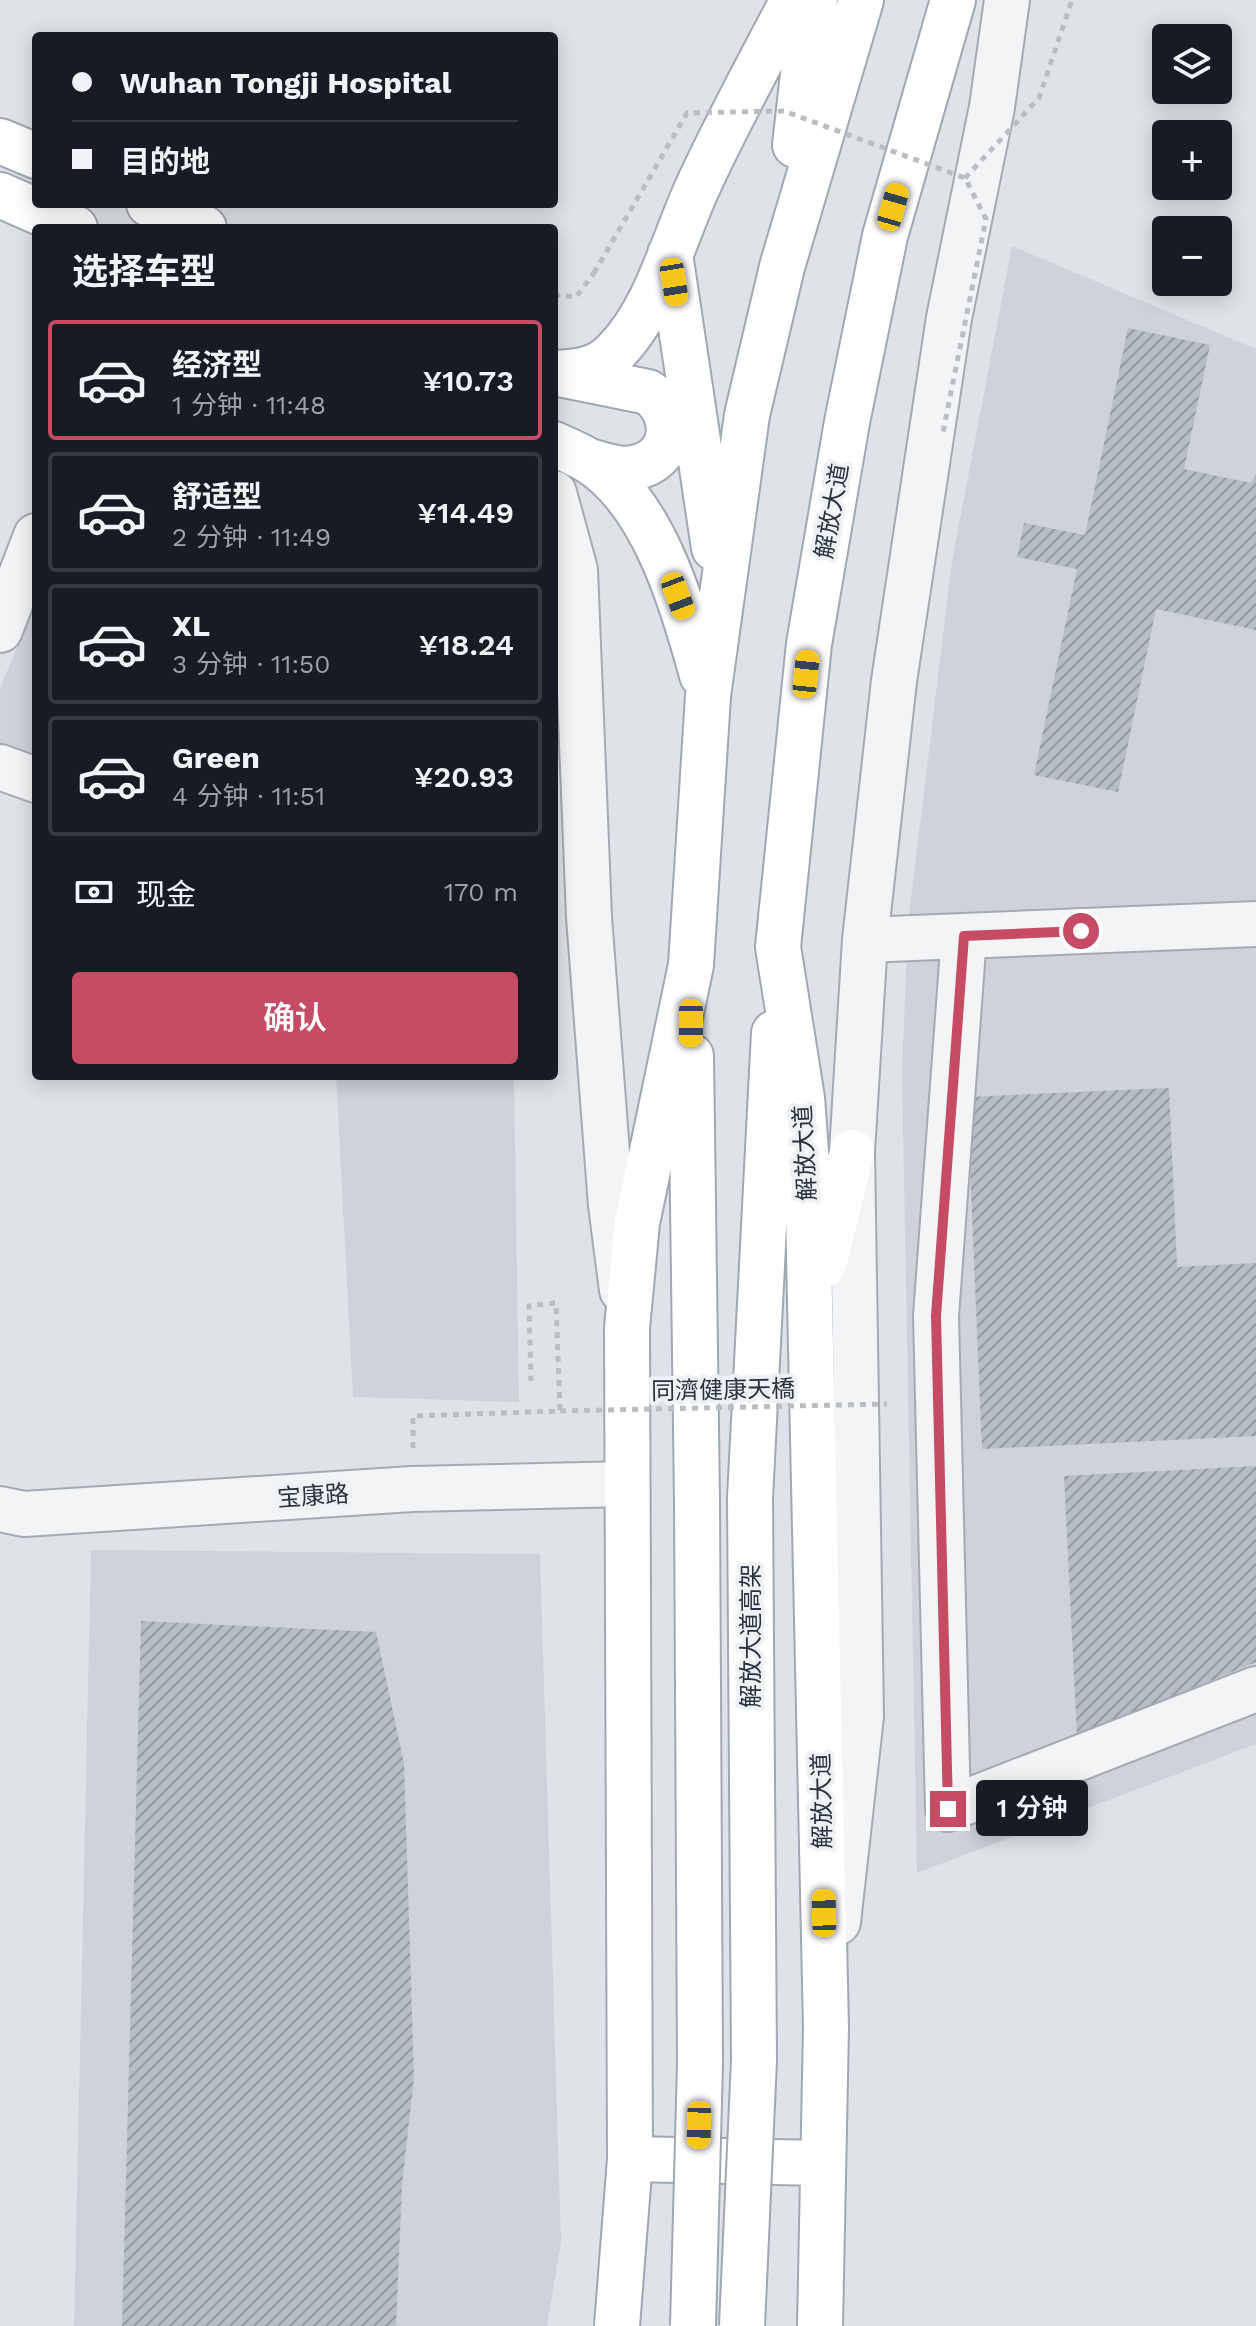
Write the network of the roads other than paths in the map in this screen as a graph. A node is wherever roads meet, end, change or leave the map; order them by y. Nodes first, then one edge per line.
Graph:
1 (793, 0) edge
2 (815, 0) edge
3 (861, 0) edge
4 (953, 0) edge
5 (1007, 0) edge
6 (0, 141) edge
7 (32, 154) edge
8 (0, 195) edge
9 (158, 208) edge
10 (66, 224) edge
11 (195, 224) edge
12 (670, 254) junction
13 (782, 267) junction
14 (558, 374) edge
15 (558, 375) edge
16 (572, 452) edge
17 (558, 508) edge
18 (32, 546) edge
19 (719, 609) junction
20 (0, 630) edge
21 (708, 696) junction
22 (0, 767) edge
23 (32, 779) edge
24 (572, 918) edge
25 (1256, 924) edge
26 (964, 936) junction
27 (865, 940) junction
28 (778, 947) junction
29 (691, 965) junction
30 (852, 1152) junction
31 (810, 1322) junction
32 (627, 1328) junction
33 (627, 1484) junction
34 (0, 1509) edge
35 (1256, 1689) edge
36 (826, 2028) junction
37 (630, 2159) junction
38 (823, 2163) junction
39 (617, 2326) edge
40 (693, 2326) edge
41 (742, 2326) edge
42 (820, 2326) edge

1 - 12 main road
2 - 13 main road
3 - 13 main road
4 - 28 main road, 解放大道
5 - 27 street
6 - 7 main road
8 - 10 main road
9 - 11 main road
12 - 14 main road
12 - 19 main road
13 - 19 main road
15 - 16 main road
16 - 21 main road
17 - 24 street
18 - 20 street
19 - 21 main road
21 - 29 main road
22 - 23 street
24 - 32 street
25 - 26 street
26 - 27 street
26 - 35 street
27 - 30 street
28 - 31 main road, 解放大道
28 - 41 main road, 解放大道高架, bridge
29 - 32 main road
29 - 40 main road, bridge
30 - 31 main road
30 - 36 street
31 - 36 main road, 解放大道
32 - 33 main road
33 - 34 street, 宝康路
33 - 37 main road
36 - 38 main road, 解放大道
37 - 38 main road
37 - 39 main road
38 - 42 main road, 解放大道

